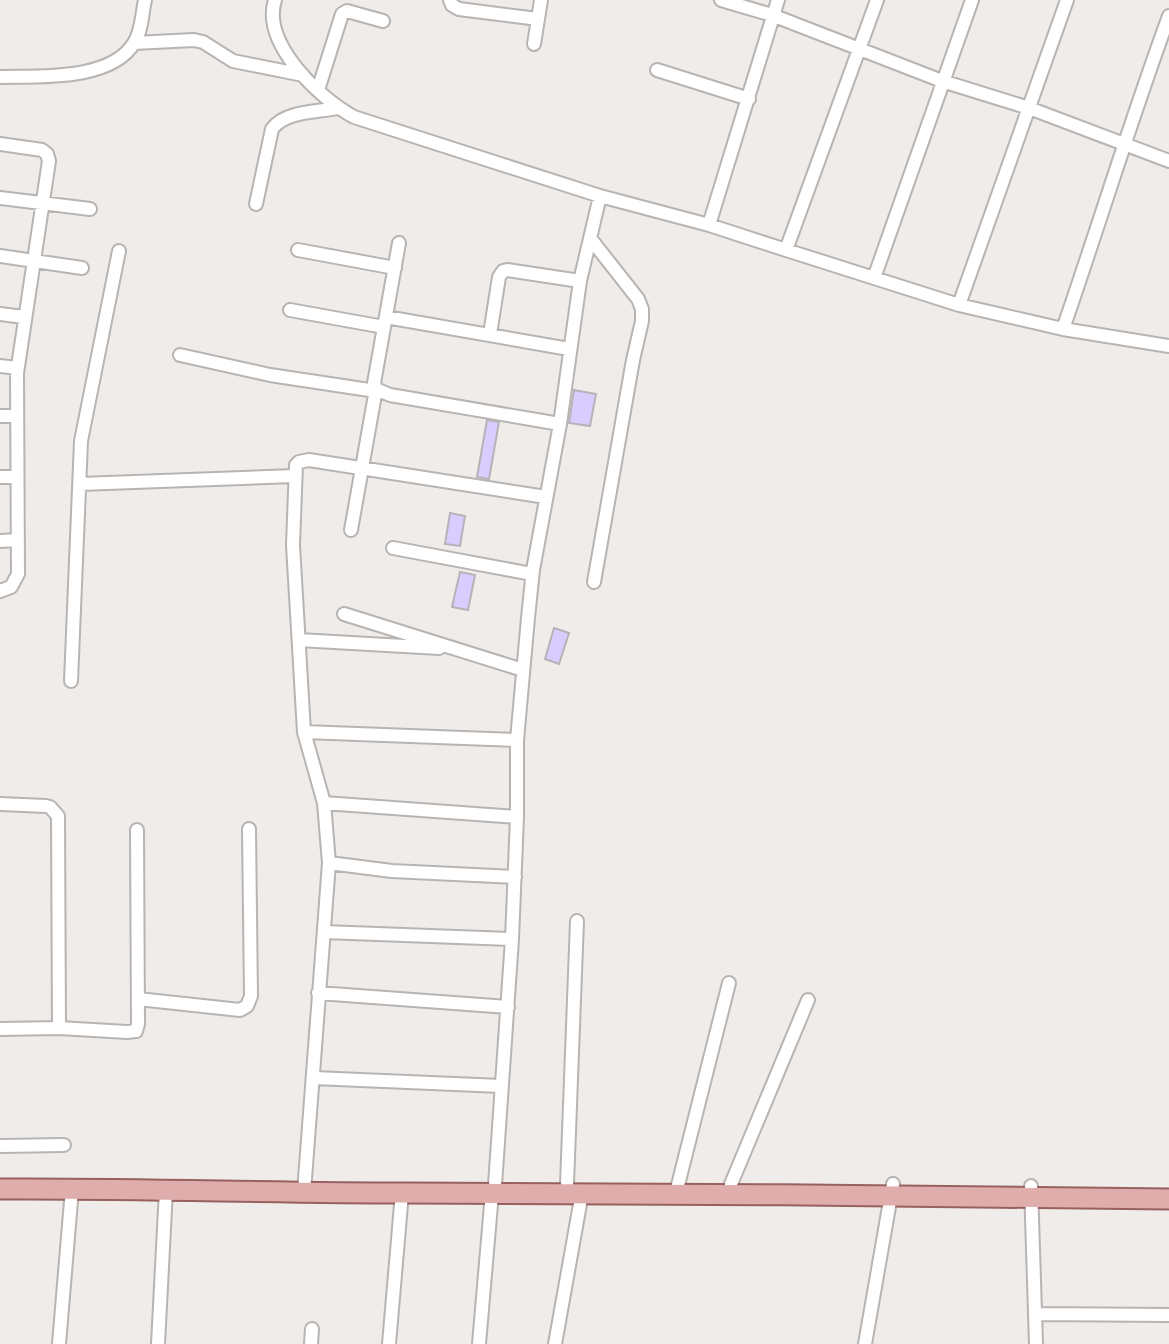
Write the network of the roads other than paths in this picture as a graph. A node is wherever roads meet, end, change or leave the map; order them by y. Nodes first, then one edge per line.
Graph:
1 (145, 0) edge
2 (275, 0) edge
3 (450, 0) edge
4 (541, 0) edge
5 (721, 0) edge
6 (778, 0) edge
7 (877, 0) edge
8 (972, 0) edge
9 (1067, 0) edge
10 (772, 15) junction
11 (1169, 16) edge
12 (538, 19) junction
13 (383, 21) dead end
14 (134, 43) junction
15 (534, 44) dead end
16 (859, 47) junction
17 (657, 70) dead end
18 (303, 75) junction
19 (0, 77) edge
20 (942, 80) junction
21 (318, 90) junction
22 (749, 99) junction
23 (338, 108) junction
24 (1029, 108) junction
25 (0, 144) edge
26 (1126, 145) junction
27 (1169, 161) edge
28 (600, 196) junction
29 (0, 198) edge
30 (43, 204) junction
31 (256, 204) dead end
32 (90, 209) dead end
33 (709, 225) junction
34 (590, 238) junction
35 (399, 243) dead end
36 (298, 250) dead end
37 (786, 250) junction
38 (119, 251) dead end
39 (0, 256) edge
40 (33, 262) junction
41 (82, 268) dead end
42 (395, 268) junction
43 (874, 278) junction
44 (580, 281) junction
45 (959, 304) junction
46 (290, 310) dead end
47 (0, 314) edge
48 (24, 317) junction
49 (385, 322) junction
50 (1063, 329) junction
51 (490, 334) junction
52 (1169, 346) edge
53 (569, 349) junction
54 (180, 355) dead end
55 (0, 366) edge
56 (18, 368) junction
57 (376, 390) junction
58 (0, 416) edge
59 (16, 416) junction
60 (560, 424) junction
61 (363, 469) junction
62 (294, 476) junction
63 (0, 477) edge
64 (17, 477) junction
65 (80, 484) junction
66 (546, 497) junction
67 (351, 530) dead end
68 (18, 540) junction
69 (0, 541) edge
70 (393, 548) dead end
71 (533, 574) junction
72 (594, 582) dead end
73 (0, 591) edge
74 (344, 614) dead end
75 (299, 640) junction
76 (461, 649) junction
77 (523, 670) junction
78 (71, 681) dead end
79 (304, 733) junction
80 (517, 740) junction
81 (324, 803) junction
82 (0, 804) edge
83 (517, 817) junction
84 (249, 829) dead end
85 (137, 830) dead end
86 (329, 863) junction
87 (515, 877) junction
88 (577, 921) dead end
89 (324, 932) junction
90 (512, 939) junction
91 (729, 982) dead end
92 (318, 992) junction
93 (138, 999) junction
94 (808, 1000) dead end
95 (508, 1007) junction
96 (59, 1028) junction
97 (0, 1029) edge
98 (314, 1078) junction
99 (501, 1086) junction
100 (64, 1145) dead end
101 (0, 1146) edge
102 (0, 1179) edge
103 (731, 1184) junction
104 (678, 1185) junction
105 (256, 1187) junction
106 (304, 1187) junction
107 (1169, 1187) edge
108 (0, 1189) edge
109 (72, 1189) junction
110 (166, 1189) junction
111 (494, 1189) junction
112 (574, 1189) junction
113 (893, 1190) junction
114 (1031, 1192) junction
115 (401, 1193) junction
116 (1169, 1199) edge
117 (1037, 1314) junction
118 (1169, 1315) edge
119 (312, 1329) dead end
120 (59, 1344) edge
121 (158, 1344) edge
122 (311, 1344) edge
123 (389, 1344) edge
124 (479, 1344) edge
125 (555, 1344) edge
126 (865, 1344) edge
127 (1037, 1344) edge

1 - 14 street
2 - 18 street
3 - 12 street
4 - 12 street
5 - 10 street
6 - 10 street
7 - 16 street
8 - 20 street
9 - 24 street
10 - 16 street
10 - 22 street
11 - 26 street
12 - 15 street
13 - 21 street
14 - 18 street
14 - 19 street
16 - 20 street
16 - 37 street
17 - 22 street
18 - 21 street
20 - 24 street
20 - 43 street
21 - 23 street
22 - 33 street
23 - 28 street
23 - 31 street
24 - 26 street
24 - 45 street
25 - 30 street
26 - 27 street
26 - 50 street
28 - 33 street
28 - 34 street
29 - 30 street
30 - 32 street
30 - 40 street
33 - 37 street
34 - 44 street
34 - 72 street
35 - 42 street
36 - 42 street
37 - 43 street
38 - 65 street
39 - 40 street
40 - 41 street
40 - 48 street
42 - 49 street
43 - 45 street
44 - 51 street
44 - 53 street
45 - 50 street
46 - 49 street
47 - 48 street
48 - 56 street
49 - 51 street
49 - 57 street
50 - 52 street
51 - 53 street
53 - 60 street
54 - 57 street
55 - 56 street
56 - 59 street
57 - 60 street
57 - 61 street
58 - 59 street
59 - 64 street
60 - 66 street
61 - 62 street
61 - 66 street
61 - 67 street
62 - 65 street
62 - 75 street
63 - 64 street
64 - 68 street
65 - 78 street
66 - 71 street
68 - 69 street
68 - 73 street
70 - 71 street
71 - 77 street
74 - 76 street
75 - 76 street
75 - 79 street
76 - 77 street
77 - 80 street
79 - 80 street
79 - 81 street
80 - 83 street
81 - 83 street
81 - 86 street
82 - 96 street
83 - 87 street
84 - 93 street
85 - 93 street
86 - 87 street
86 - 89 street
87 - 90 street
88 - 112 street
89 - 90 street
89 - 92 street
90 - 95 street
91 - 104 street
92 - 95 street
92 - 98 street
93 - 96 street
94 - 103 street
95 - 99 street
96 - 97 street
98 - 99 street
98 - 106 street
99 - 111 street
100 - 101 street
102 - 105 main road
103 - 104 main road
103 - 113 main road
104 - 112 main road
105 - 106 main road
105 - 110 main road
106 - 111 main road
106 - 115 main road
107 - 114 main road
108 - 109 main road
109 - 110 main road
109 - 120 street
110 - 121 street
111 - 112 main road
111 - 115 main road
111 - 124 street
112 - 113 main road
112 - 125 street
113 - 114 main road
113 - 126 street
114 - 116 main road
114 - 117 street
115 - 123 street
117 - 118 street
117 - 127 street
119 - 122 street

